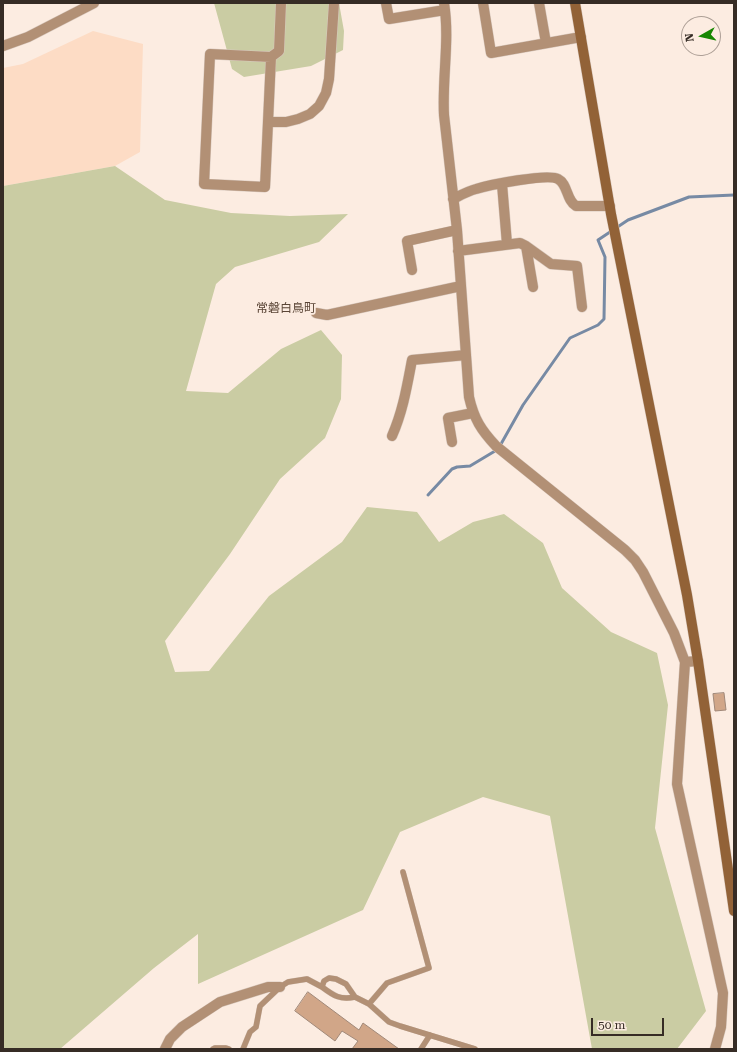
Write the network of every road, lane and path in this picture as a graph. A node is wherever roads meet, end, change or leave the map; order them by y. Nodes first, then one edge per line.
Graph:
1 (94, 3) edge
2 (281, 3) edge
3 (334, 3) edge
4 (386, 3) edge
5 (483, 3) edge
6 (539, 3) edge
7 (575, 3) edge
8 (445, 7) edge
9 (581, 37) junction
10 (546, 43) junction
11 (3, 46) edge
12 (271, 57) junction
13 (268, 122) junction
14 (502, 184) junction
15 (453, 199) junction
16 (610, 206) junction
17 (456, 230) junction
18 (508, 244) junction
19 (526, 246) junction
20 (458, 251) junction
21 (412, 270) dead end
22 (461, 286) junction
23 (534, 287) dead end
24 (582, 307) dead end
25 (316, 313) dead end
26 (466, 355) junction
27 (473, 413) junction
28 (392, 436) dead end
29 (452, 442) dead end
30 (698, 661) junction
31 (685, 662) junction
32 (403, 872) dead end
33 (734, 911) edge
34 (280, 987) junction
35 (322, 987) junction
36 (355, 997) junction
37 (369, 1004) junction
38 (430, 1035) junction
39 (165, 1049) edge
40 (213, 1049) edge
41 (229, 1049) edge
42 (244, 1049) edge
43 (421, 1049) edge
44 (475, 1049) edge
45 (715, 1049) edge

1 - 11 street
2 - 12 street
3 - 13 street
4 - 8 street
5 - 10 street
6 - 10 street
7 - 9 street
8 - 15 street
9 - 10 street
9 - 16 street
12 - 13 street
12 - 13 street
14 - 15 street
14 - 16 street
14 - 18 street
15 - 17 street
16 - 30 street
17 - 20 street
17 - 21 street
18 - 19 street
18 - 20 street
19 - 23 street
19 - 24 street
20 - 22 street
22 - 25 street
22 - 26 street
26 - 27 street
26 - 28 street
27 - 29 street
27 - 31 street
30 - 31 street
30 - 33 street
31 - 45 street
32 - 37 lane
34 - 35 lane
34 - 39 street
34 - 42 lane
35 - 36 lane
35 - 36 lane
36 - 37 lane
37 - 38 lane
38 - 43 lane
38 - 44 lane
40 - 41 lane

